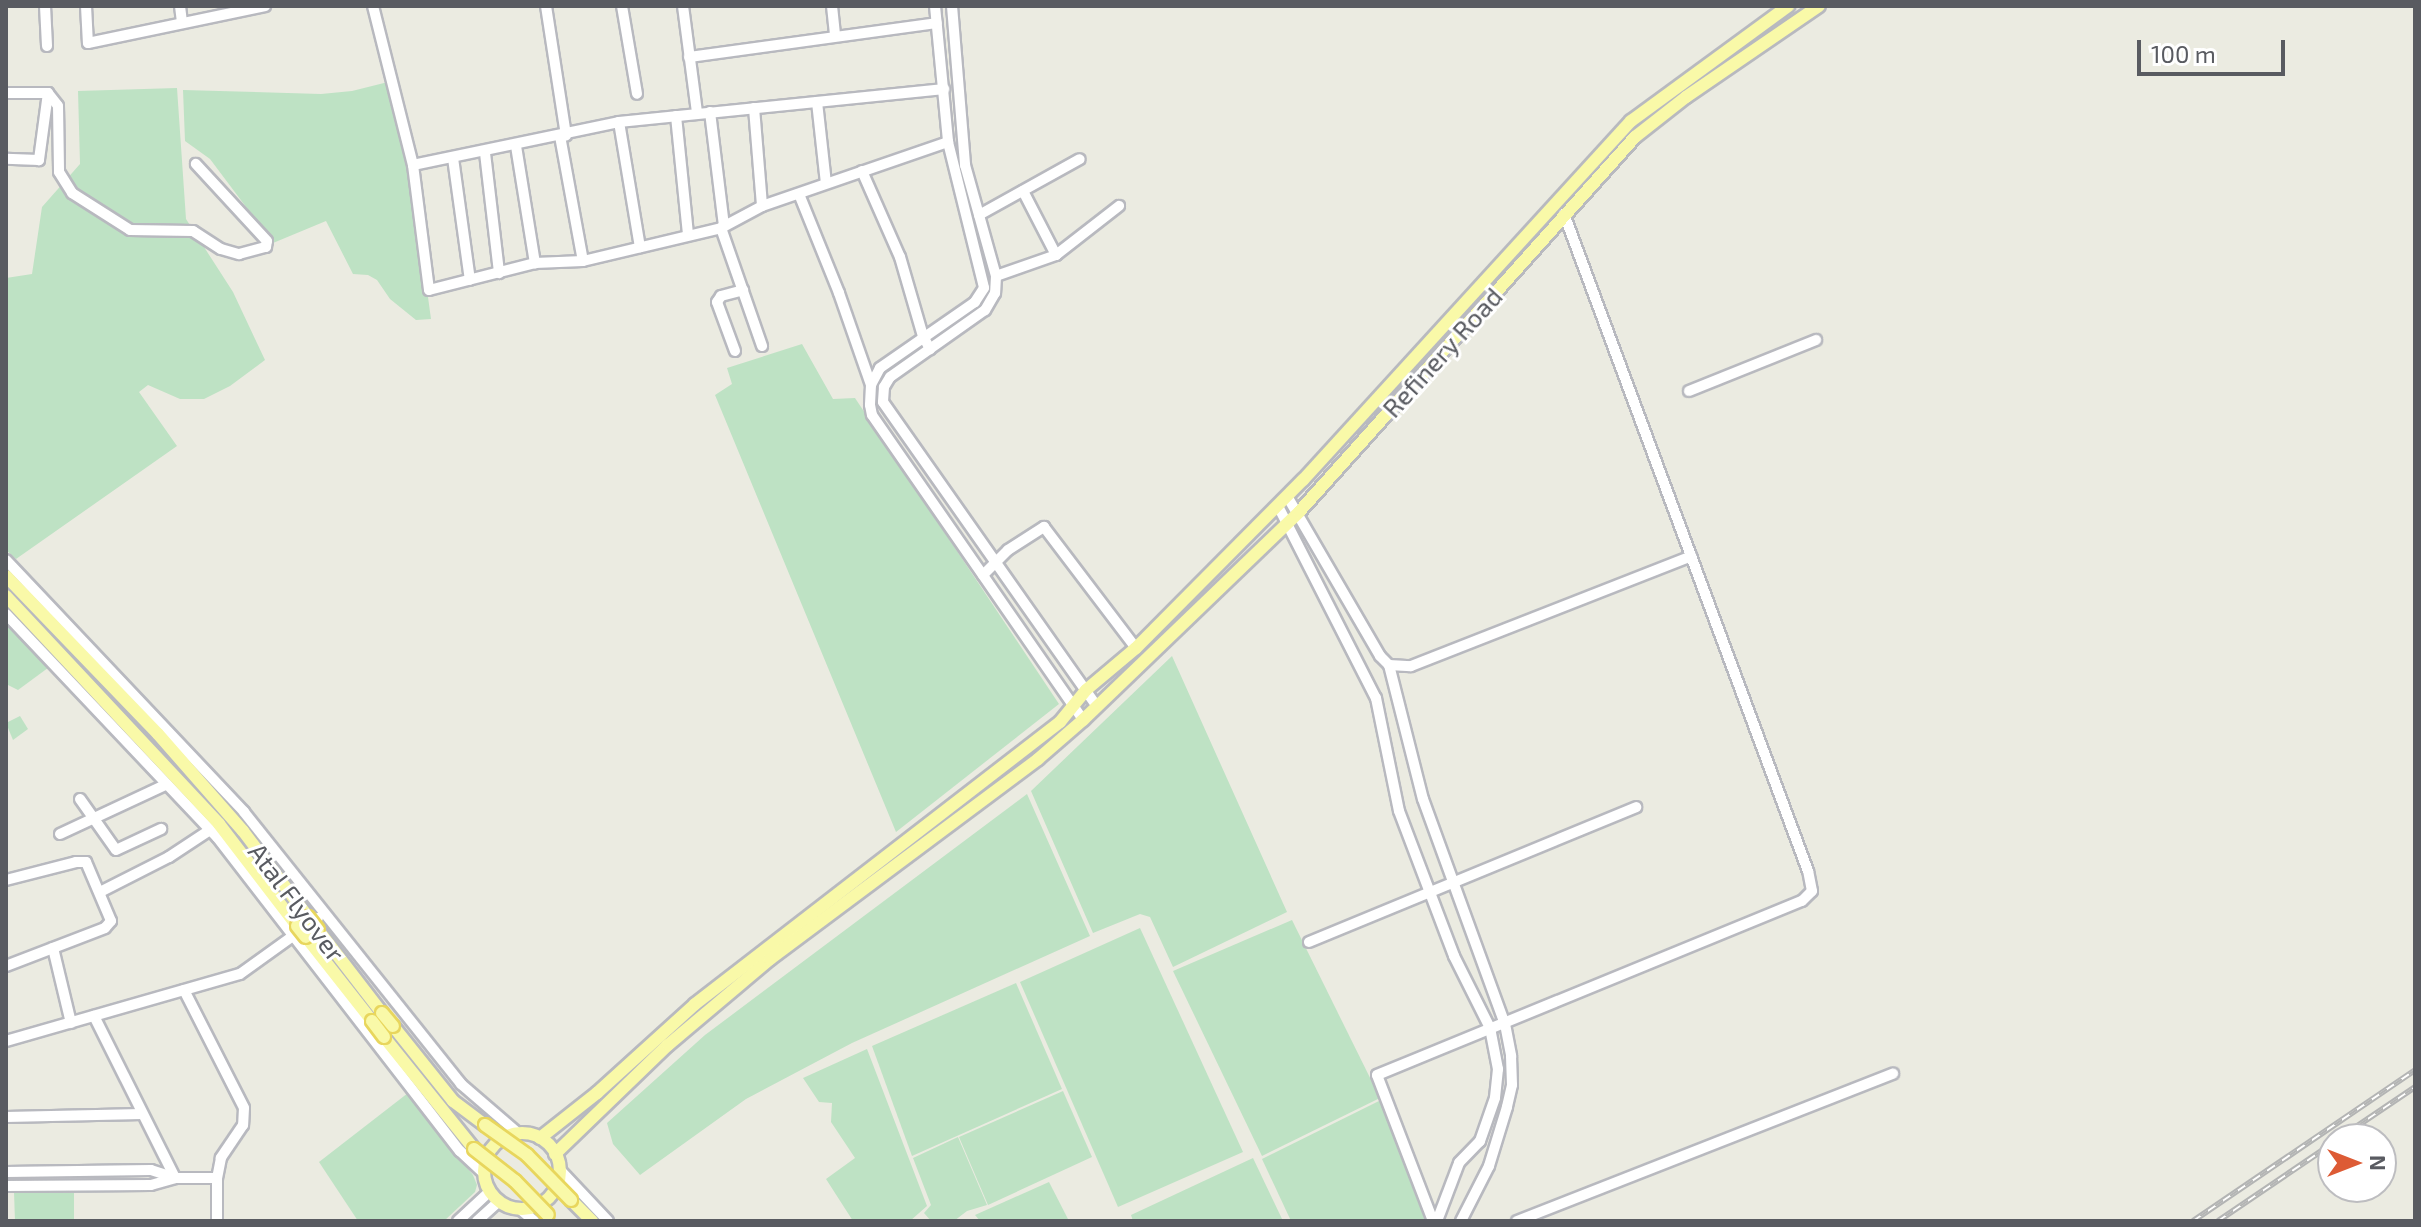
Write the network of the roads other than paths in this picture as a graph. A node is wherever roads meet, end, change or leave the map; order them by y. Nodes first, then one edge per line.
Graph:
1 (45, 6) edge
2 (86, 6) edge
3 (180, 6) edge
4 (265, 6) edge
5 (373, 6) edge
6 (546, 6) edge
7 (622, 6) edge
8 (683, 6) edge
9 (832, 6) edge
10 (935, 6) edge
11 (952, 6) edge
12 (1788, 6) edge
13 (1819, 6) edge
14 (182, 23) junction
15 (937, 23) junction
16 (835, 34) junction
17 (47, 46) dead end
18 (689, 57) junction
19 (944, 89) junction
20 (6, 93) edge
21 (48, 93) junction
22 (637, 94) dead end
23 (817, 102) junction
24 (754, 108) junction
25 (710, 112) junction
26 (697, 113) junction
27 (676, 116) junction
28 (619, 122) junction
29 (563, 136) junction
30 (948, 142) junction
31 (516, 146) junction
32 (485, 153) junction
33 (453, 158) junction
34 (6, 159) edge
35 (1080, 159) dead end
36 (196, 164) dead end
37 (413, 165) junction
38 (862, 171) junction
39 (826, 183) junction
40 (1023, 191) junction
41 (799, 194) junction
42 (762, 206) junction
43 (1119, 206) dead end
44 (1545, 213) junction
45 (1564, 214) junction
46 (979, 215) junction
47 (1555, 225) junction
48 (723, 227) junction
49 (688, 235) junction
50 (640, 247) junction
51 (1056, 255) junction
52 (583, 261) junction
53 (535, 263) junction
54 (499, 273) junction
55 (996, 276) junction
56 (470, 280) junction
57 (743, 290) junction
58 (923, 336) junction
59 (1816, 340) dead end
60 (762, 346) dead end
61 (930, 349) junction
62 (735, 351) dead end
63 (871, 385) junction
64 (1689, 391) dead end
65 (1283, 501) junction
66 (1299, 512) junction
67 (1287, 523) junction
68 (1691, 556) junction
69 (6, 560) edge
70 (994, 563) junction
71 (983, 575) junction
72 (6, 576) edge
73 (6, 596) edge
74 (6, 614) edge
75 (1136, 648) junction
76 (1389, 665) junction
77 (1086, 690) junction
78 (1097, 706) junction
79 (1072, 707) junction
80 (1083, 720) junction
81 (167, 784) junction
82 (80, 799) dead end
83 (1636, 807) dead end
84 (95, 819) junction
85 (161, 829) dead end
86 (210, 830) junction
87 (60, 834) dead end
88 (6, 880) edge
89 (1453, 883) junction
90 (100, 892) junction
91 (1431, 893) junction
92 (323, 914) junction
93 (804, 926) junction
94 (294, 938) junction
95 (1309, 942) dead end
96 (53, 948) junction
97 (6, 966) edge
98 (184, 990) junction
99 (396, 1007) junction
100 (94, 1016) junction
101 (71, 1023) junction
102 (1505, 1024) junction
103 (1490, 1028) junction
104 (371, 1038) junction
105 (664, 1040) junction
106 (6, 1041) edge
107 (1893, 1074) dead end
108 (142, 1114) junction
109 (6, 1117) edge
110 (518, 1133) junction
111 (540, 1138) junction
112 (555, 1154) junction
113 (560, 1170) junction
114 (6, 1172) edge
115 (484, 1173) junction
116 (175, 1178) junction
117 (217, 1178) junction
118 (6, 1186) edge
119 (493, 1197) junction
120 (521, 1210) junction
121 (217, 1221) edge
122 (458, 1221) edge
123 (477, 1221) edge
124 (534, 1221) edge
125 (554, 1221) edge
126 (592, 1221) edge
127 (608, 1221) edge
128 (1435, 1221) edge
129 (1461, 1221) edge
130 (1517, 1221) edge

1 - 17 street
2 - 14 street
3 - 14 street
4 - 14 street
5 - 37 street
6 - 29 street
7 - 22 street
8 - 18 street
9 - 16 street
10 - 15 street
11 - 46 street
12 - 44 main road, Refinery Road
13 - 45 main road, Refinery Road
15 - 16 street
15 - 19 street
16 - 18 street
18 - 26 street
19 - 23 street
19 - 30 street
20 - 21 street
21 - 34 street
21 - 36 street
23 - 24 street
23 - 39 street
24 - 25 street
24 - 42 street
25 - 26 street
25 - 48 street
26 - 27 street
27 - 28 street
27 - 49 street
28 - 29 street
28 - 50 street
29 - 31 street
29 - 52 street
30 - 38 street
30 - 58 street
31 - 32 street
31 - 53 street
32 - 33 street
32 - 54 street
33 - 37 street
33 - 56 street
35 - 40 street
37 - 56 street
38 - 39 street
38 - 58 street
39 - 41 street
40 - 46 street
40 - 51 street
41 - 42 street
41 - 63 street
42 - 48 street
43 - 51 street
44 - 47 main road
44 - 65 main road, Refinery Road
45 - 47 main road, Refinery Road
45 - 68 street
46 - 55 street
47 - 66 main road, Refinery Road
48 - 49 street
48 - 57 street
49 - 50 street
50 - 52 street
51 - 55 street
52 - 53 street
53 - 54 street
54 - 56 street
55 - 61 street
57 - 60 street
57 - 62 street
58 - 61 street
58 - 63 street
59 - 64 street
61 - 70 street
63 - 71 street
65 - 66 street
65 - 67 street
65 - 75 main road, Refinery Road
66 - 67 main road, Refinery Road
66 - 76 street
67 - 78 main road, Refinery Road
67 - 91 street
68 - 76 street
68 - 102 street
69 - 92 street
70 - 71 street
70 - 75 street
70 - 77 street
71 - 79 street
72 - 126 main road, Atal Flyover, bridge
73 - 125 main road, Atal Flyover, bridge
74 - 81 street
75 - 77 main road, Refinery Road
76 - 89 street
77 - 78 street
77 - 79 main road, Refinery Road
78 - 80 main road, Refinery Road
79 - 80 street
79 - 93 main road, Refinery Road
80 - 93 main road, Refinery Road
81 - 84 street
81 - 86 street
82 - 84 street
83 - 89 street
84 - 85 street
84 - 87 street
86 - 90 street
86 - 94 street
88 - 90 street
89 - 91 street
89 - 102 street
90 - 96 street
91 - 95 street
91 - 103 street
92 - 94 street
92 - 99 street
93 - 105 main road
94 - 98 street
94 - 104 street
96 - 97 street
96 - 101 street
98 - 100 street
98 - 117 street
99 - 104 street
99 - 110 street
100 - 101 street
100 - 108 street
101 - 106 street
102 - 103 street
102 - 129 street
103 - 128 street
103 - 128 street
104 - 115 street
105 - 111 main road
105 - 112 main road
107 - 130 street
108 - 109 street
108 - 116 street
110 - 111 main road
110 - 115 main road
111 - 112 main road
112 - 113 main road
113 - 120 main road
113 - 127 street
114 - 116 street
115 - 119 main road
116 - 117 street
116 - 118 street
117 - 121 street
119 - 120 main road
119 - 122 street
119 - 123 street
120 - 124 street

